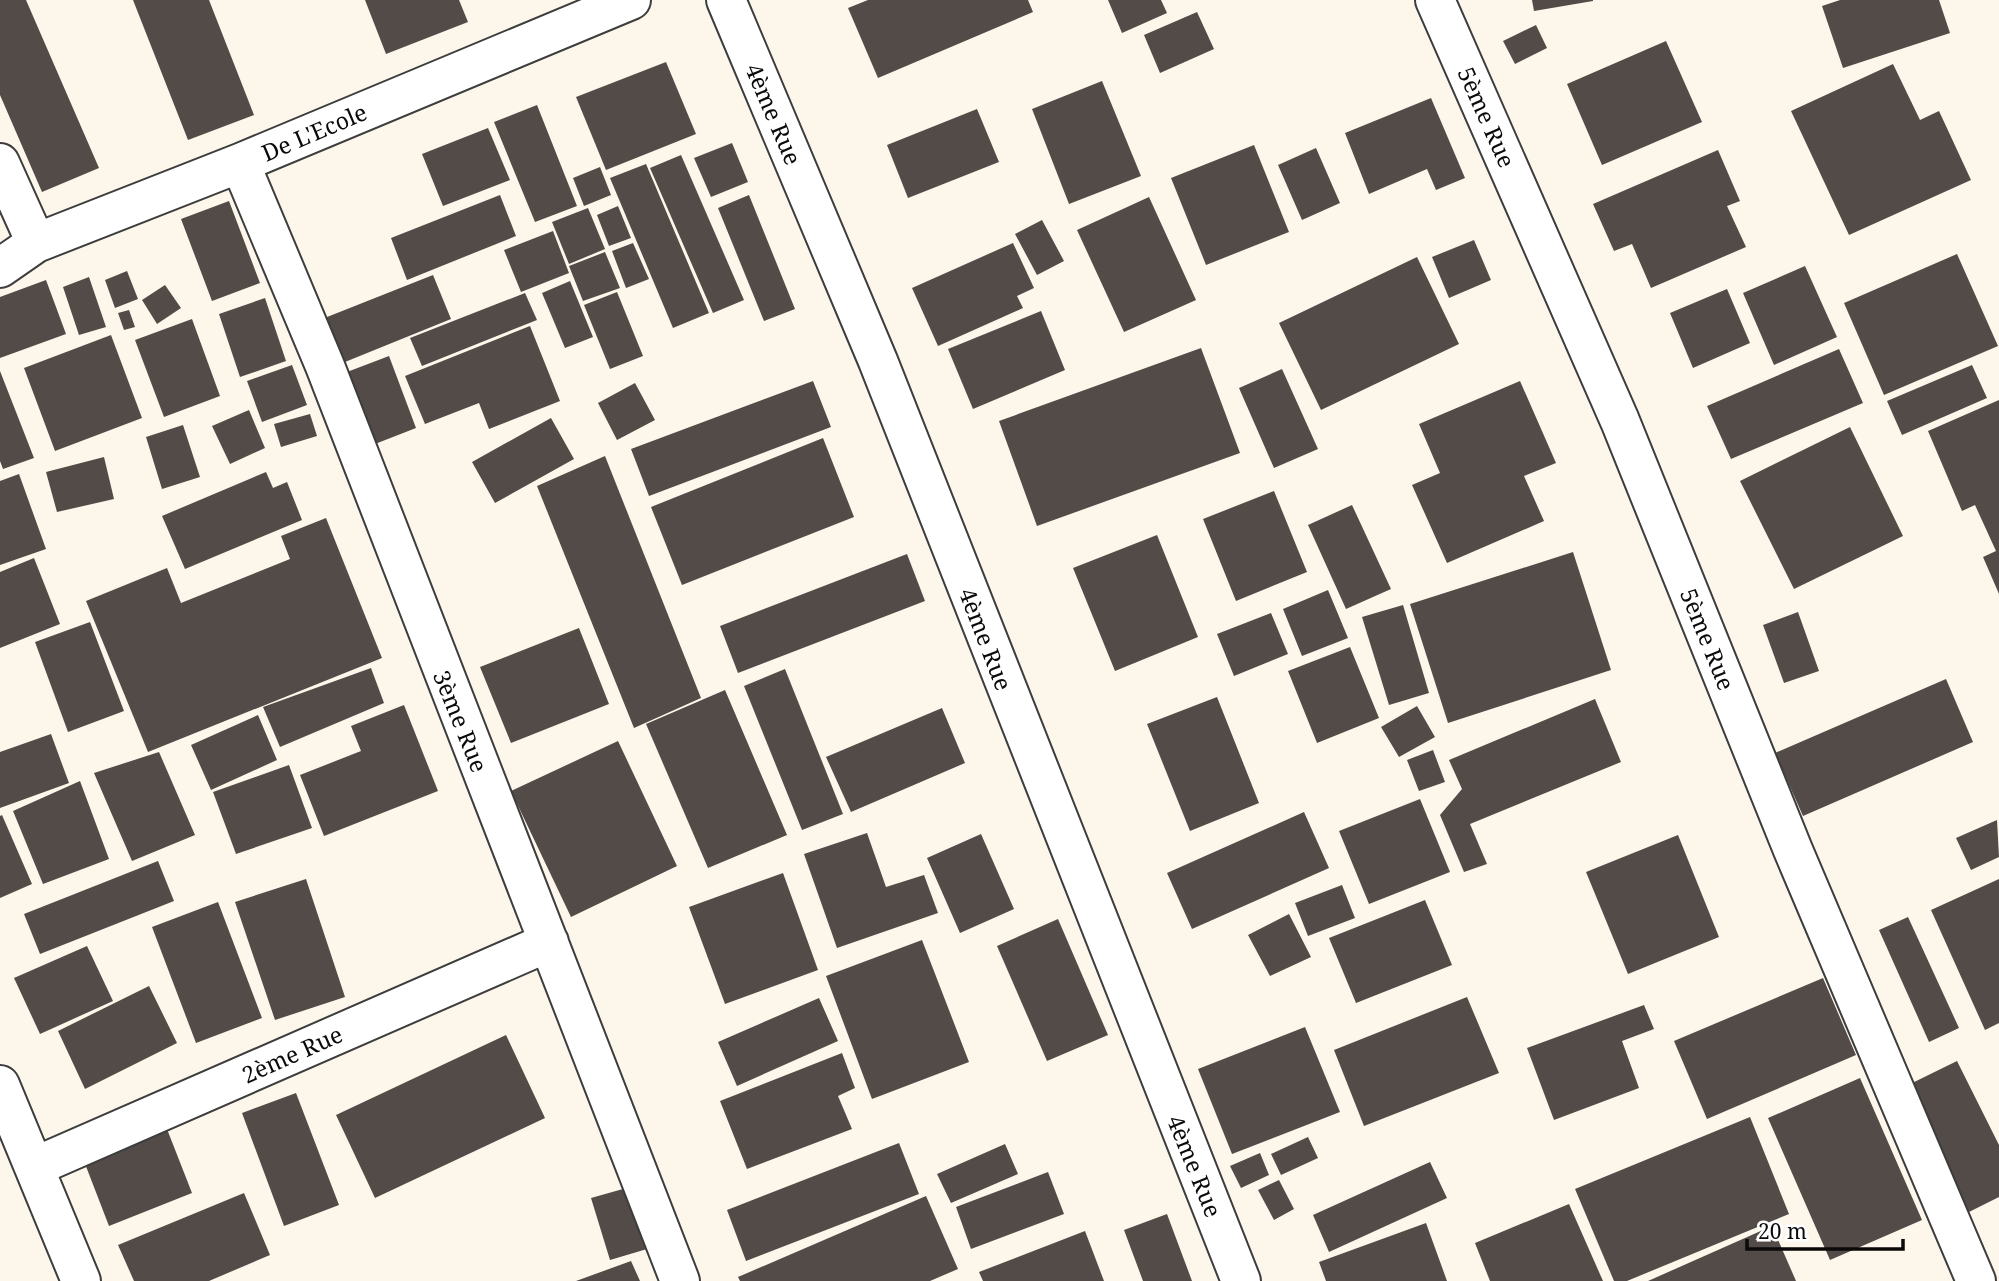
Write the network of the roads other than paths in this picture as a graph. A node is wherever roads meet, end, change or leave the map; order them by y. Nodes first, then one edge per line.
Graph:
1 (631, 0) edge
2 (726, 0) edge
3 (1435, 0) edge
4 (0, 163) edge
5 (240, 163) junction
6 (36, 243) junction
7 (0, 268) edge
8 (549, 942) junction
9 (0, 1085) edge
10 (34, 1167) junction
11 (81, 1281) edge
12 (680, 1281) edge
13 (1241, 1281) edge
14 (1976, 1281) edge

1 - 5 street, De L'Ecole
2 - 13 street, 4ème Rue
3 - 14 street, 5ème Rue
4 - 6 street
5 - 6 street, De L'Ecole
5 - 8 street, 3ème Rue
6 - 7 street, De L'Ecole
8 - 10 street, 2ème Rue
8 - 12 street, 3ème Rue
9 - 10 street
10 - 11 street

